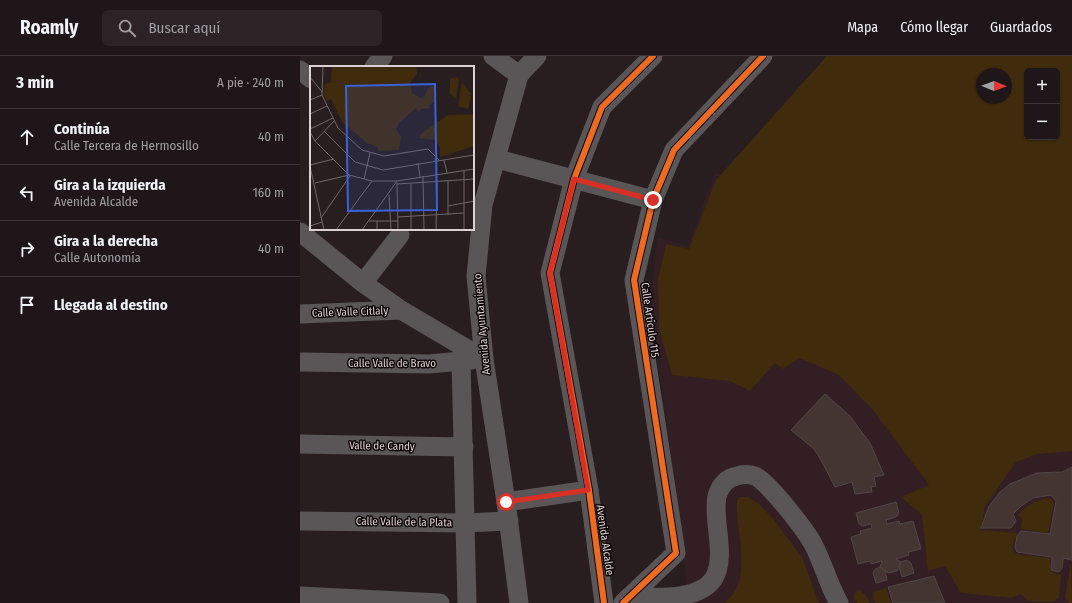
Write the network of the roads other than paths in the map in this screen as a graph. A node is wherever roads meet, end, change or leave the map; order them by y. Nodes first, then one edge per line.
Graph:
1 (383, 56) edge
2 (493, 56) edge
3 (537, 56) edge
4 (653, 56) edge
5 (763, 56) edge
6 (375, 66) edge
7 (521, 67) edge
8 (300, 70) edge
9 (310, 78) edge
10 (497, 159) junction
11 (574, 179) junction
12 (653, 200) junction
13 (478, 202) edge
14 (300, 232) edge
15 (400, 235) dead end
16 (363, 283) junction
17 (401, 310) junction
18 (300, 314) edge
19 (484, 359) junction
20 (460, 361) junction
21 (300, 362) edge
22 (300, 444) edge
23 (464, 447) junction
24 (588, 490) junction
25 (506, 502) junction
26 (300, 521) edge
27 (509, 521) junction
28 (465, 522) junction
29 (300, 596) edge
30 (626, 600) edge
31 (440, 603) edge
32 (467, 603) edge
33 (519, 603) edge
34 (604, 603) edge
35 (840, 603) edge

1 - 6 street
2 - 7 street
3 - 7 street
4 - 11 street, Avenida Alcalde
5 - 12 street, Calle Artículo 115
7 - 10 street, Avenida Ayuntamiento
8 - 9 street
10 - 11 street
10 - 13 street, Avenida Ayuntamiento
11 - 12 street
11 - 24 street, Avenida Alcalde
12 - 30 street, Calle Artículo 115
13 - 19 street, Avenida Ayuntamiento
14 - 16 street
15 - 16 street
16 - 17 street
17 - 18 street, Calle Valle Citlaly
17 - 19 street
19 - 20 street, Calle Valle de Bravo
19 - 25 street, Avenida Ayuntamiento
20 - 21 street, Calle Valle de Bravo
20 - 23 street
22 - 23 street, Valle de Candy
23 - 28 street
24 - 25 street
24 - 34 street, Avenida Alcalde
25 - 27 street, Avenida Ayuntamiento
26 - 28 street, Calle Valle de la Plata
27 - 28 street, Calle Valle de la Plata
27 - 33 street, Avenida Ayuntamiento
28 - 32 street
29 - 31 street
30 - 35 street

